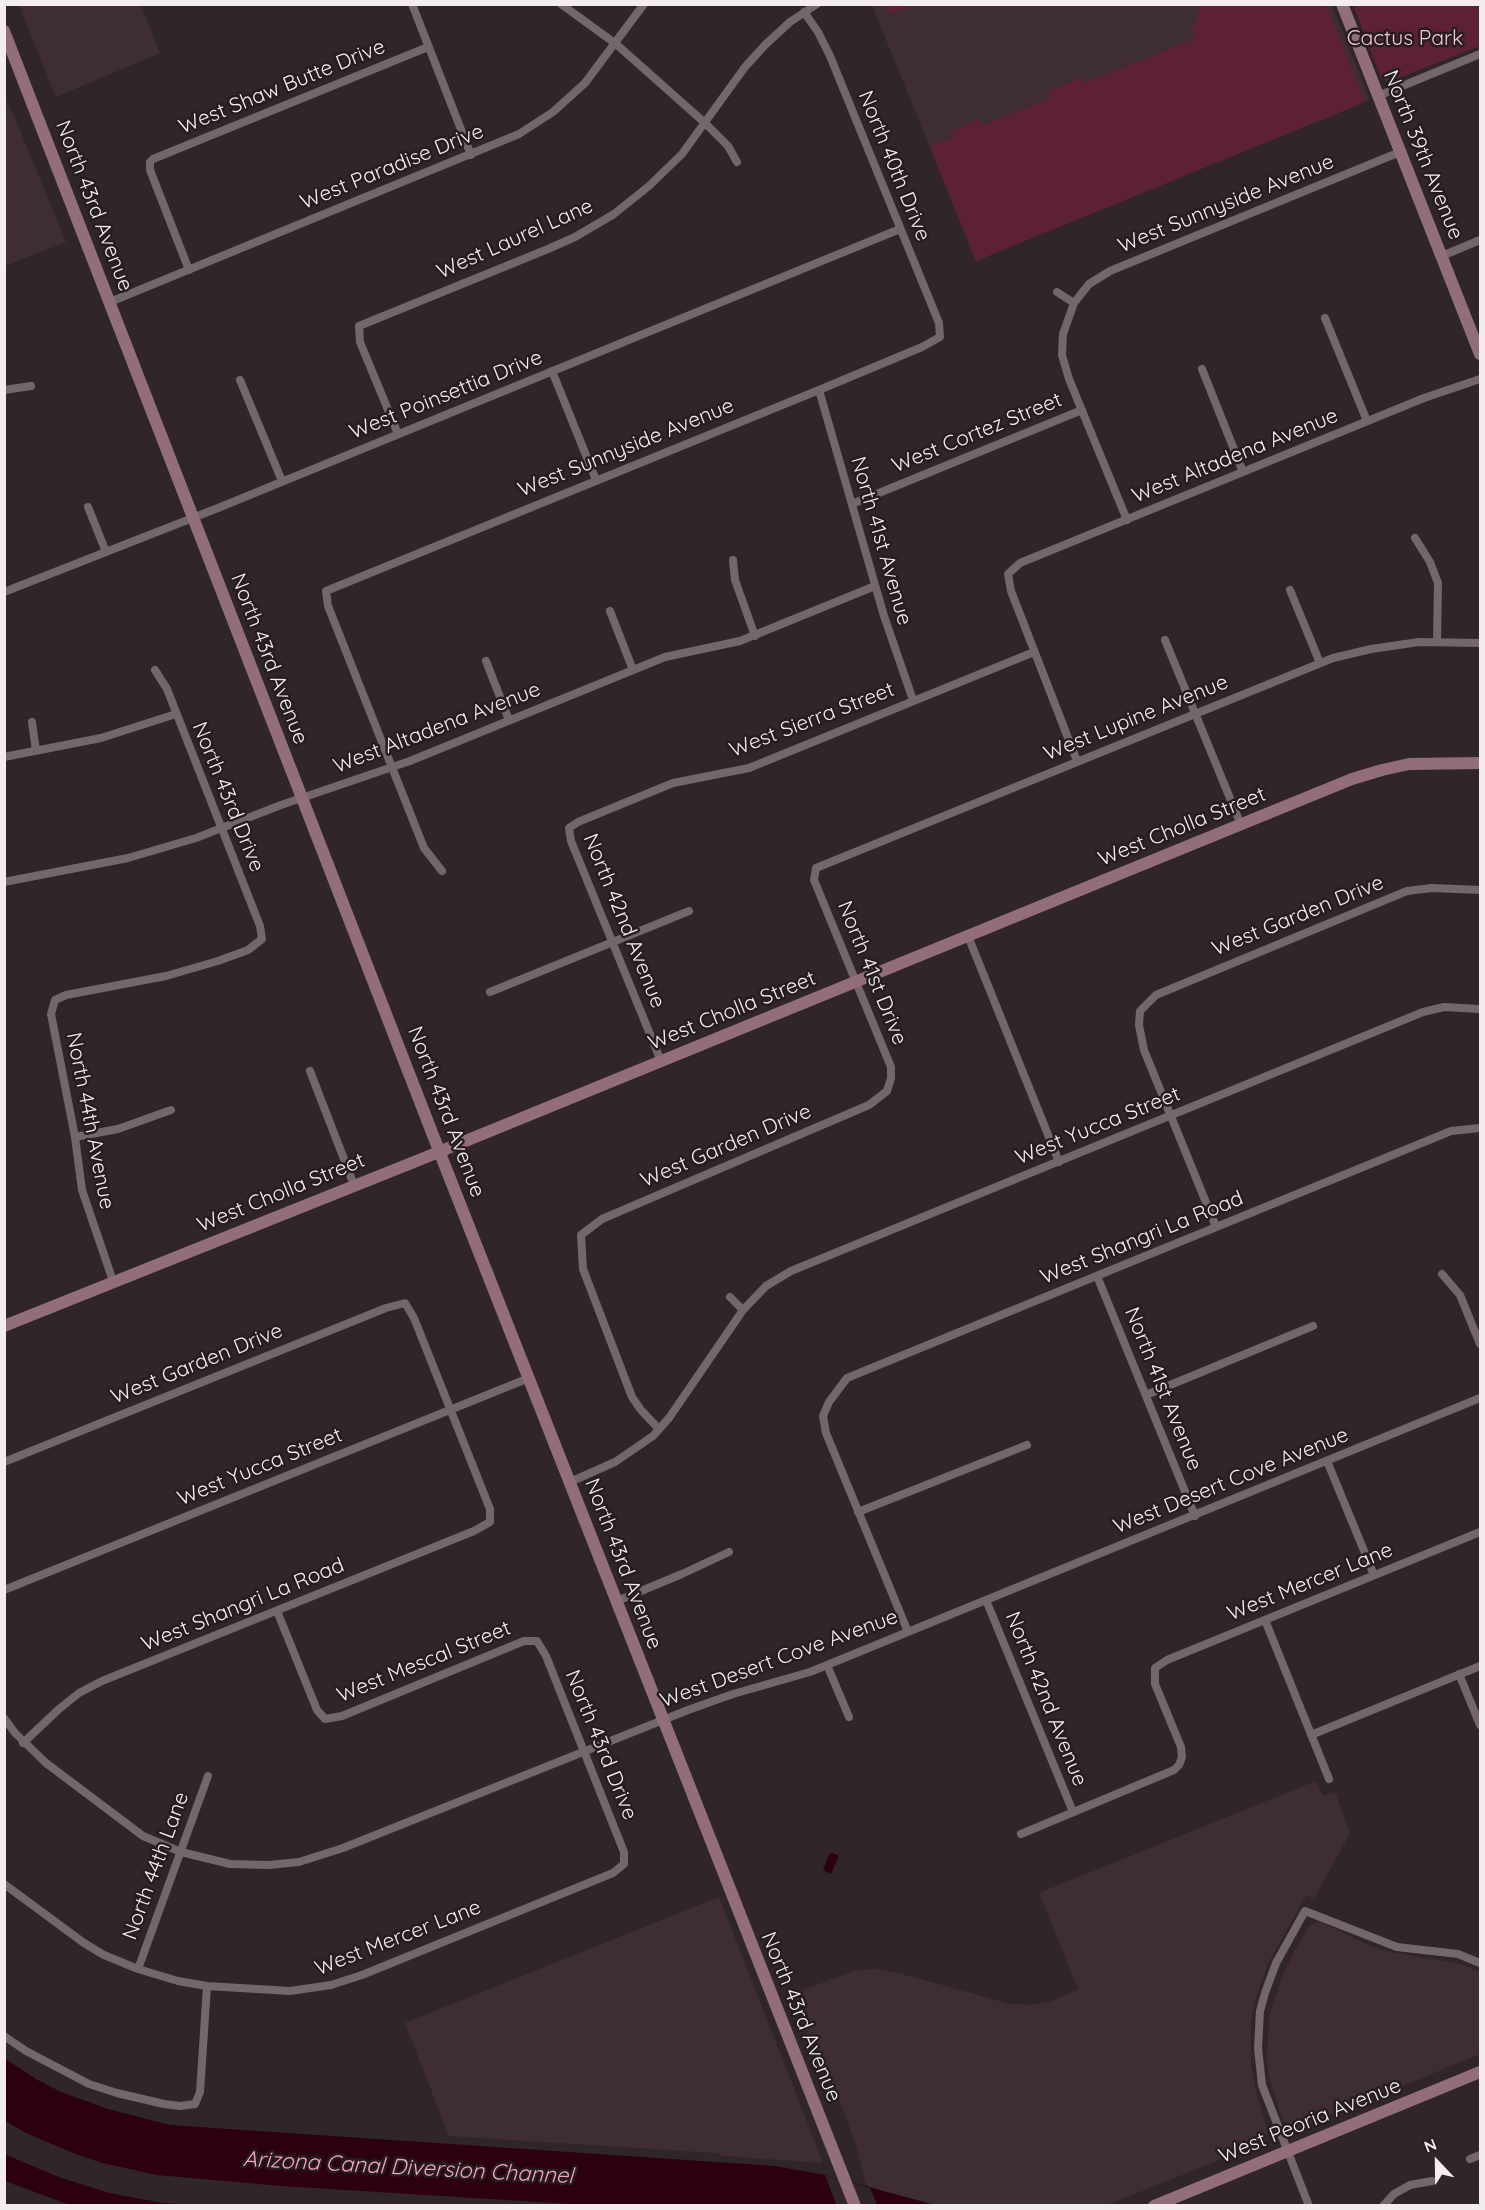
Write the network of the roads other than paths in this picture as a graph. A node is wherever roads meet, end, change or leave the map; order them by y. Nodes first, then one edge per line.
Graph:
1 (412, 4) edge
2 (561, 4) edge
3 (644, 4) edge
4 (816, 4) edge
5 (1342, 4) edge
6 (804, 12) junction
7 (4, 31) edge
8 (616, 44) junction
9 (428, 47) junction
10 (1480, 54) edge
11 (1378, 96) junction
12 (705, 123) junction
13 (1400, 152) junction
14 (471, 155) junction
15 (737, 162) dead end
16 (900, 229) junction
17 (1480, 240) edge
18 (1442, 256) junction
19 (189, 270) junction
20 (1057, 292) dead end
21 (110, 302) junction
22 (1074, 303) junction
23 (1325, 318) dead end
24 (940, 338) joint
25 (1480, 354) edge
26 (1202, 369) dead end
27 (552, 371) junction
28 (1480, 379) edge
29 (240, 381) dead end
30 (31, 386) dead end
31 (4, 390) edge
32 (819, 390) junction
33 (1082, 410) junction
34 (1367, 422) junction
35 (398, 434) junction
36 (1243, 472) junction
37 (596, 480) junction
38 (282, 482) junction
39 (852, 504) junction
40 (88, 507) dead end
41 (193, 518) junction
42 (1126, 520) junction
43 (1415, 538) dead end
44 (105, 552) junction
45 (733, 560) dead end
46 (875, 586) junction
47 (1290, 590) dead end
48 (4, 592) edge
49 (610, 611) dead end
50 (755, 636) junction
51 (1165, 640) dead end
52 (1437, 642) junction
53 (1480, 643) edge
54 (1034, 652) junction
55 (486, 662) dead end
56 (1320, 663) junction
57 (155, 670) dead end
58 (633, 670) junction
59 (913, 700) junction
60 (1195, 713) junction
61 (176, 714) junction
62 (509, 720) junction
63 (32, 723) dead end
64 (36, 751) junction
65 (4, 757) edge
66 (1077, 761) junction
67 (1480, 763) edge
68 (392, 767) junction
69 (302, 798) junction
70 (1241, 825) junction
71 (569, 828) joint
72 (221, 829) junction
73 (816, 868) joint
74 (442, 871) dead end
75 (4, 882) edge
76 (1480, 890) edge
77 (689, 911) dead end
78 (968, 936) junction
79 (613, 942) junction
80 (856, 981) junction
81 (490, 992) dead end
82 (55, 1000) joint
83 (1480, 1009) edge
84 (661, 1061) junction
85 (310, 1071) dead end
86 (887, 1092) joint
87 (171, 1110) dead end
88 (1170, 1116) junction
89 (1480, 1128) edge
90 (75, 1137) junction
91 (440, 1151) junction
92 (1059, 1162) junction
93 (354, 1185) junction
94 (1216, 1227) junction
95 (1442, 1274) dead end
96 (1097, 1276) junction
97 (112, 1281) junction
98 (730, 1297) dead end
99 (743, 1310) junction
100 (4, 1326) edge
101 (1313, 1326) dead end
102 (1480, 1344) edge
103 (529, 1378) junction
104 (1146, 1395) junction
105 (1480, 1398) edge
106 (450, 1410) junction
107 (659, 1429) junction
108 (1027, 1445) dead end
109 (1327, 1461) junction
110 (4, 1462) edge
111 (570, 1482) junction
112 (858, 1512) junction
113 (1195, 1516) junction
114 (1480, 1532) edge
115 (729, 1552) dead end
116 (1374, 1575) junction
117 (4, 1590) edge
118 (986, 1600) junction
119 (616, 1601) junction
120 (277, 1611) junction
121 (1265, 1620) junction
122 (908, 1632) junction
123 (537, 1641) joint
124 (827, 1665) junction
125 (1480, 1666) edge
126 (1459, 1674) junction
127 (4, 1718) edge
128 (849, 1718) dead end
129 (663, 1720) junction
130 (1480, 1725) edge
131 (1311, 1736) junction
132 (23, 1743) junction
133 (583, 1751) junction
134 (208, 1776) dead end
135 (1329, 1779) dead end
136 (1073, 1812) junction
137 (1021, 1834) dead end
138 (181, 1852) junction
139 (624, 1864) joint
140 (4, 1884) edge
141 (1480, 1963) edge
142 (138, 1969) junction
143 (207, 1986) junction
144 (4, 2036) edge
145 (1480, 2073) edge
146 (1287, 2151) junction
147 (1480, 2155) edge
148 (1470, 2159) dead end
149 (1432, 2181) dead end
150 (855, 2205) edge
151 (1154, 2205) edge
152 (1309, 2205) edge
153 (1383, 2205) edge

1 - 9 street
2 - 8 street
3 - 8 street, West Paradise Drive
4 - 6 street, West Laurel Lane
5 - 11 main road, North 39th Avenue
6 - 12 street, West Laurel Lane
6 - 16 street, North 40th Drive
7 - 21 main road, North 43rd Avenue
8 - 12 street
8 - 14 street, West Paradise Drive
9 - 14 street
9 - 19 street, West Shaw Butte Drive
10 - 11 street
11 - 13 main road, North 39th Avenue
12 - 15 street
12 - 35 street, West Laurel Lane
13 - 18 main road, North 39th Avenue
13 - 22 street, West Sunnyside Avenue
14 - 19 street, West Paradise Drive
16 - 24 street, North 40th Drive
16 - 27 street, West Poinsettia Drive
17 - 18 street
18 - 25 main road, North 39th Avenue
19 - 21 street, West Paradise Drive
20 - 22 street
21 - 41 main road, North 43rd Avenue
22 - 33 street
23 - 34 street
24 - 32 street, West Sunnyside Avenue
26 - 36 street
27 - 35 street, West Poinsettia Drive
27 - 37 street
28 - 34 street, West Altadena Avenue
29 - 38 street
30 - 31 street
32 - 37 street, West Sunnyside Avenue
32 - 39 street, North 41st Avenue
33 - 39 street, West Cortez Street
33 - 42 street
34 - 36 street, West Altadena Avenue
35 - 38 street, West Poinsettia Drive
36 - 42 street, West Altadena Avenue
37 - 68 street, West Sunnyside Avenue
38 - 41 street, West Poinsettia Drive
39 - 46 street, North 41st Avenue
40 - 44 street
41 - 44 street, West Poinsettia Drive
41 - 69 main road, North 43rd Avenue
42 - 54 street, West Altadena Avenue
43 - 52 street
44 - 48 street, West Poinsettia Drive
45 - 50 street
46 - 50 street, West Altadena Avenue
46 - 59 street, North 41st Avenue
47 - 56 street
49 - 58 street
50 - 58 street, West Altadena Avenue
51 - 60 street
52 - 53 street, West Lupine Avenue
52 - 56 street, West Lupine Avenue
54 - 59 street, West Sierra Street
54 - 66 street
55 - 62 street
56 - 60 street, West Lupine Avenue
57 - 61 street, North 43rd Drive
58 - 62 street, West Altadena Avenue
59 - 71 street, West Sierra Street
60 - 66 street, West Lupine Avenue
60 - 70 street
61 - 64 street
61 - 72 street, North 43rd Drive
62 - 68 street, West Altadena Avenue
63 - 64 street
64 - 65 street
66 - 73 street, West Lupine Avenue
67 - 70 main road, West Cholla Street
68 - 69 street, West Altadena Avenue
68 - 74 street
69 - 72 street, West Altadena Avenue
69 - 91 main road, North 43rd Avenue
70 - 78 main road, West Cholla Street
71 - 79 street, North 42nd Avenue
72 - 75 street, West Altadena Avenue
72 - 82 street, North 43rd Drive
73 - 80 street, North 41st Drive
76 - 88 street, West Garden Drive
77 - 79 street
78 - 80 main road, West Cholla Street
78 - 92 street
79 - 81 street
79 - 84 street, North 42nd Avenue
80 - 84 main road, West Cholla Street
80 - 86 street, North 41st Drive
82 - 90 street, North 44th Avenue
83 - 88 street, West Yucca Street
84 - 91 main road, West Cholla Street
85 - 93 street
86 - 107 street, West Garden Drive
87 - 90 street
88 - 92 street, West Yucca Street
88 - 94 street
89 - 94 street, West Shangri La Road
90 - 97 street, North 44th Avenue
91 - 93 main road, West Cholla Street
91 - 103 main road, North 43rd Avenue
92 - 99 street, West Yucca Street
93 - 97 main road, West Cholla Street
94 - 96 street, West Shangri La Road
95 - 102 street
96 - 104 street, North 41st Avenue
96 - 112 street, West Shangri La Road
97 - 100 main road, West Cholla Street
98 - 99 street
99 - 107 street, West Yucca Street
101 - 104 street
103 - 106 street, West Yucca Street
103 - 111 main road, North 43rd Avenue
104 - 113 street, North 41st Avenue
105 - 109 street, West Desert Cove Avenue
106 - 110 street, West Garden Drive
106 - 117 street, West Yucca Street
106 - 120 street, West Shangri La Road
107 - 111 street, West Yucca Street
108 - 112 street
109 - 113 street, West Desert Cove Avenue
109 - 116 street
111 - 119 main road, North 43rd Avenue
112 - 122 street
113 - 118 street, West Desert Cove Avenue
114 - 116 street, West Mercer Lane
115 - 119 street
116 - 121 street, West Mercer Lane
118 - 122 street, West Desert Cove Avenue
118 - 136 street, North 42nd Avenue
119 - 129 main road, North 43rd Avenue
120 - 123 street, West Mescal Street
120 - 132 street, West Shangri La Road
121 - 131 street
121 - 136 street, West Mercer Lane
122 - 124 street, West Desert Cove Avenue
123 - 133 street, North 43rd Drive
124 - 128 street
124 - 129 street, West Desert Cove Avenue
125 - 126 street
126 - 130 street
126 - 131 street
127 - 132 street, West Desert Cove Avenue
129 - 133 street, West Desert Cove Avenue
129 - 150 main road, North 43rd Avenue
131 - 135 street
132 - 138 street, West Desert Cove Avenue
133 - 138 street, West Desert Cove Avenue
133 - 139 street, North 43rd Drive
134 - 138 street, North 44th Lane
136 - 137 street
138 - 142 street, North 44th Lane
139 - 143 street, West Mercer Lane
140 - 142 street, West Mercer Lane
141 - 146 street
142 - 143 street, West Mercer Lane
143 - 144 street
145 - 146 main road, West Peoria Avenue
146 - 151 main road, West Peoria Avenue
146 - 152 street
147 - 148 street
149 - 153 street

